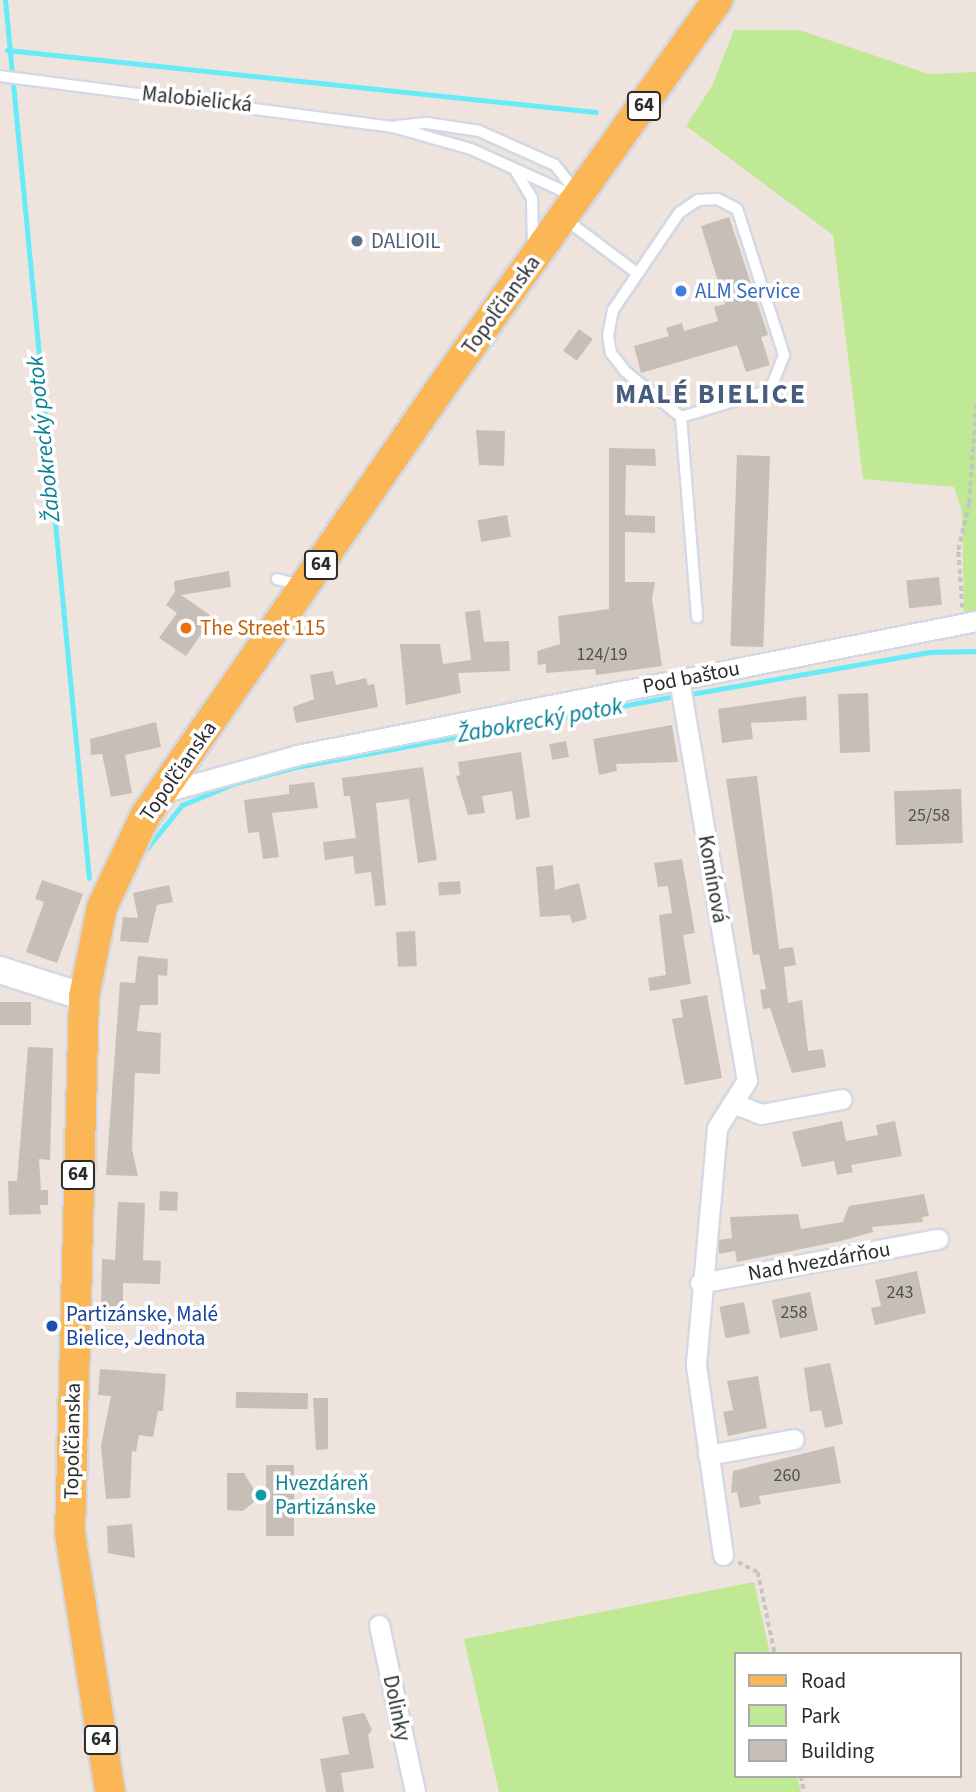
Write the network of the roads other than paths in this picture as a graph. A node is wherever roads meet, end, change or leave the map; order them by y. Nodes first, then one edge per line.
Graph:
1 (718, 0) edge
2 (0, 76) edge
3 (393, 127) junction
4 (514, 170) junction
5 (573, 209) junction
6 (532, 263) junction
7 (638, 274) junction
8 (681, 417) junction
9 (277, 579) dead end
10 (306, 589) junction
11 (697, 617) dead end
12 (970, 623) edge
13 (679, 679) junction
14 (161, 793) junction
15 (0, 970) edge
16 (84, 997) junction
17 (842, 1099) dead end
18 (735, 1104) junction
19 (938, 1239) dead end
20 (700, 1283) junction
21 (794, 1439) dead end
22 (708, 1455) junction
23 (723, 1555) road end
24 (379, 1625) dead end
25 (110, 1792) edge
26 (415, 1792) edge

1 - 5 main road, Topoľčianska / 64
2 - 3 lane, Malobielická
3 - 4 lane, Malobielická
3 - 5 lane, Malobielická
4 - 5 lane, Malobielická
4 - 6 lane
5 - 6 main road, Topoľčianska / 64
5 - 7 lane
6 - 10 main road, Topoľčianska / 64
7 - 8 lane
7 - 8 lane
8 - 11 lane
9 - 10 lane
10 - 14 main road, Topoľčianska / 64
12 - 13 street, Pod baštou
13 - 14 street, Pod baštou
13 - 18 street, Komínová
14 - 16 main road, Topoľčianska / 64
15 - 16 street
16 - 25 main road, Topoľčianska / 64
17 - 18 street
18 - 20 street
19 - 20 street, Nad hvezdárňou
20 - 22 street
21 - 22 street
22 - 23 street
24 - 26 street, Dolinky

